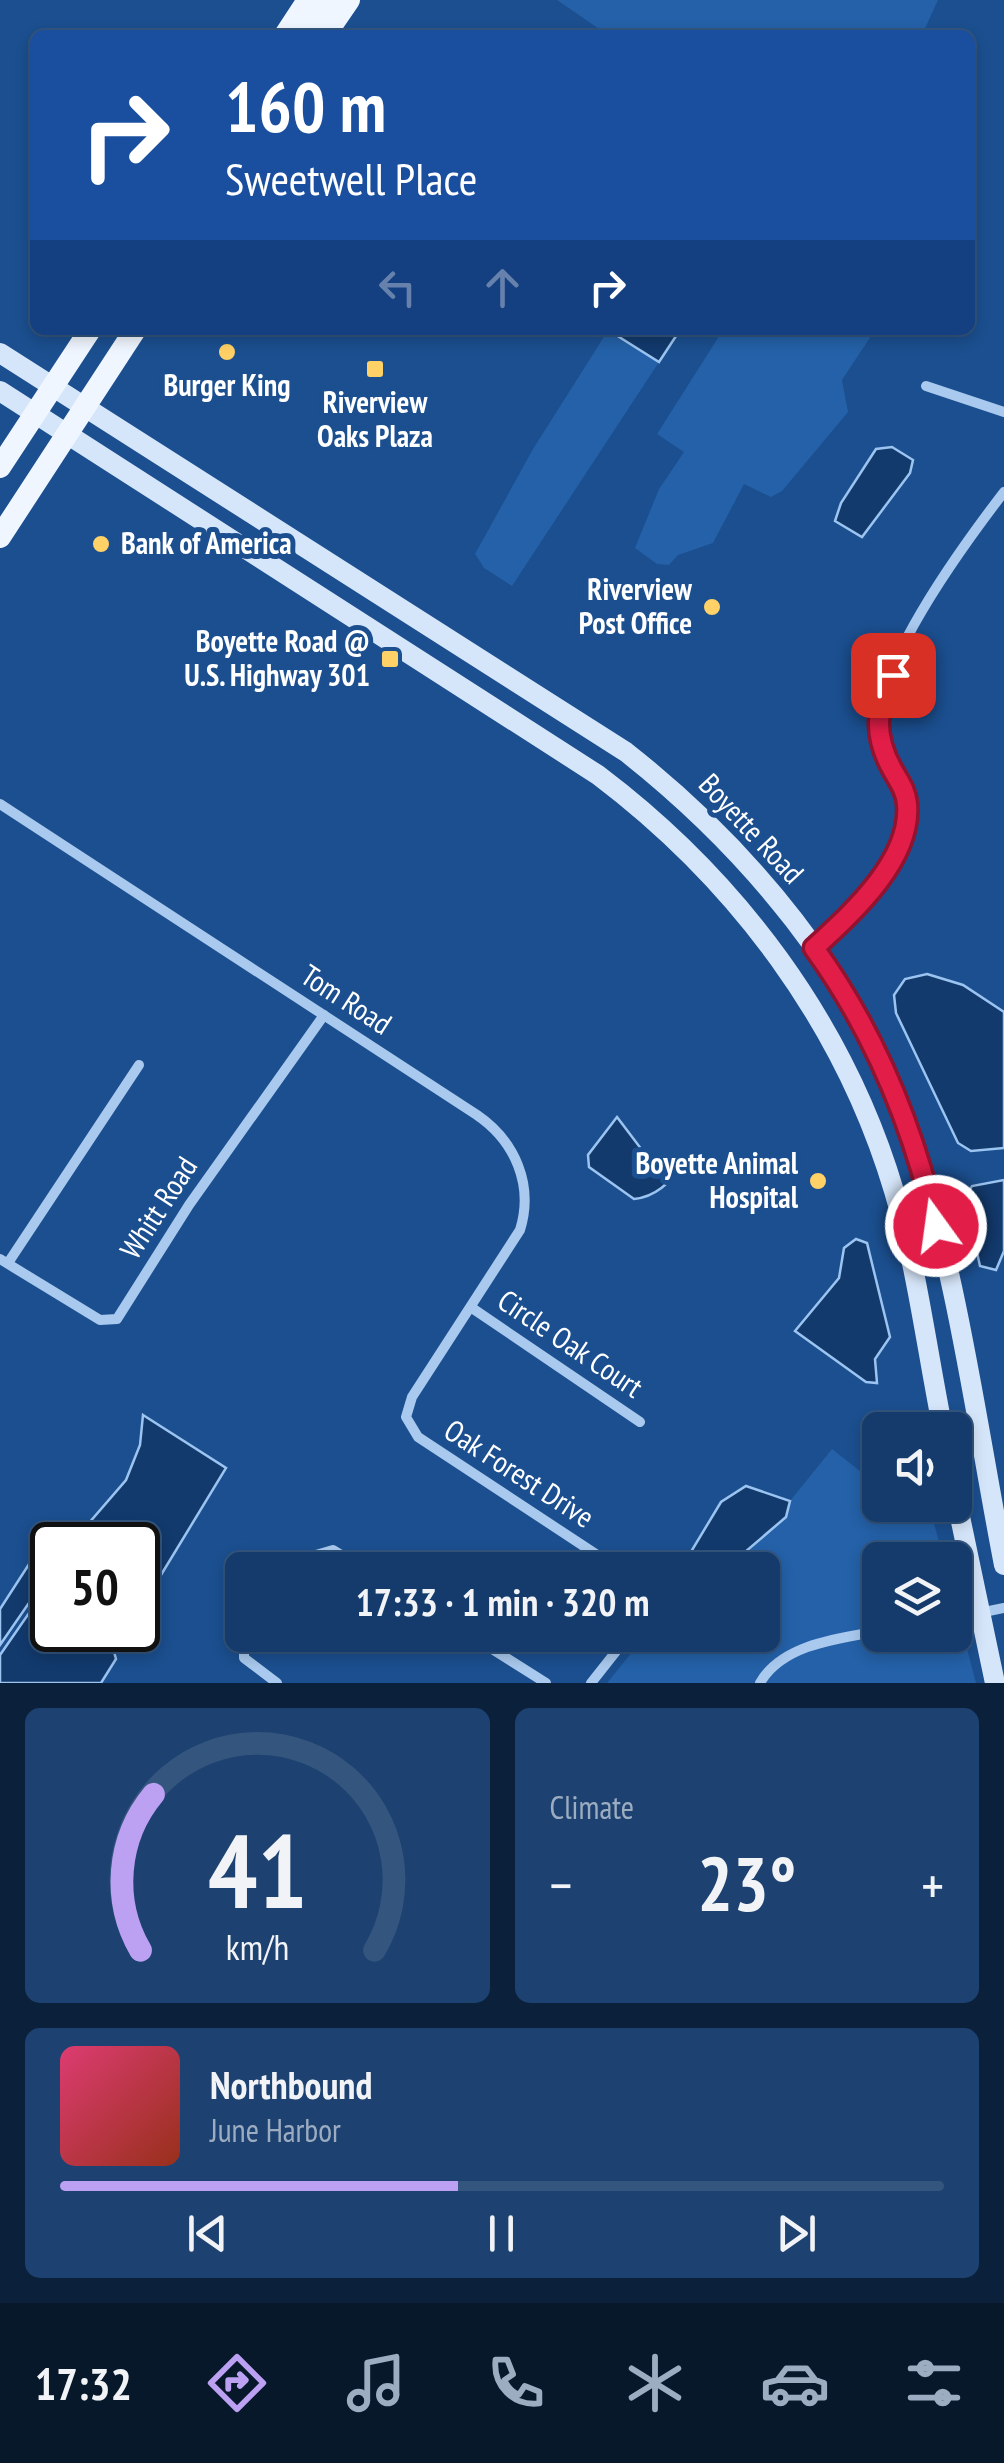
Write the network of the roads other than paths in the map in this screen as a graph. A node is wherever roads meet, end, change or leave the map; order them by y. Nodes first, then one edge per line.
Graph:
1 (308, 0) edge
2 (327, 0) edge
3 (349, 0) edge
4 (288, 30) edge
5 (307, 30) edge
6 (328, 30) edge
7 (87, 335) edge
8 (132, 335) edge
9 (0, 353) edge
10 (52, 386) junction
11 (926, 386) dead end
12 (0, 391) edge
13 (86, 407) junction
14 (1004, 412) edge
15 (35, 413) junction
16 (68, 434) junction
17 (0, 466) edge
18 (1004, 492) edge
19 (0, 537) edge
20 (0, 804) edge
21 (814, 948) junction
22 (324, 1015) junction
23 (139, 1064) dead end
24 (4, 1261) edge
25 (472, 1308) junction
26 (939, 1412) edge
27 (640, 1422) dead end
28 (961, 1522) edge
29 (593, 1552) edge
30 (1004, 1565) edge
31 (1004, 1608) edge
32 (978, 1614) junction
33 (972, 1615) edge
34 (862, 1635) edge
35 (244, 1652) edge
36 (497, 1652) edge
37 (615, 1652) edge
38 (277, 1683) edge
39 (546, 1683) edge
40 (590, 1683) edge
41 (760, 1683) edge
42 (995, 1683) edge

1 - 4 main road
2 - 5 main road
3 - 6 main road
7 - 10 main road
8 - 13 main road
9 - 10 main road, Boyette Road
10 - 13 main road, Boyette Road
10 - 15 main road
11 - 14 street
12 - 15 main road, Boyette Road
13 - 16 main road
13 - 21 main road, Boyette Road
15 - 16 main road, Boyette Road
15 - 17 main road
16 - 19 main road
16 - 26 main road, Boyette Road
18 - 21 street
20 - 22 street, Tom Road
21 - 30 main road, Boyette Road
22 - 24 street, Whitt Road
22 - 25 street, Tom Road
23 - 24 street
25 - 27 street, Circle Oak Court
25 - 29 street, Oak Forest Drive
28 - 32 main road
31 - 32 street
32 - 33 street
32 - 42 main road
34 - 41 street
35 - 38 street
36 - 39 street
37 - 40 street

